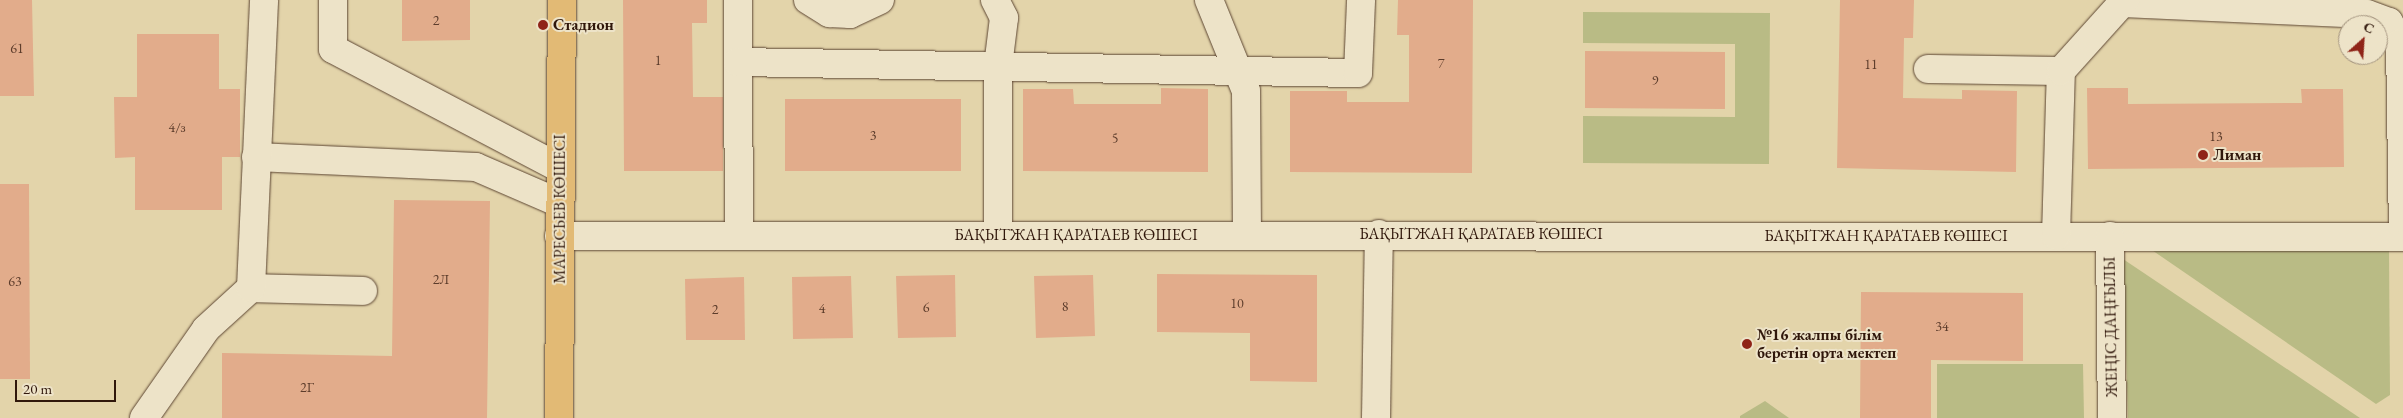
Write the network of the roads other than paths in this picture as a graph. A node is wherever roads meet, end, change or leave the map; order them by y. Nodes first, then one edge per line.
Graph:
1 (264, 0) edge
2 (333, 0) edge
3 (562, 0) edge
4 (738, 0) edge
5 (808, 0) edge
6 (880, 0) edge
7 (995, 0) edge
8 (1209, 0) edge
9 (1361, 0) edge
10 (2124, 2) edge
11 (738, 62) junction
12 (998, 66) junction
13 (1928, 69) dead end
14 (1238, 70) junction
15 (2061, 71) junction
16 (256, 157) junction
17 (560, 168) junction
18 (559, 203) junction
19 (1247, 234) junction
20 (1379, 234) junction
21 (998, 235) junction
22 (559, 236) junction
23 (739, 236) junction
24 (2056, 236) junction
25 (2110, 236) junction
26 (2403, 237) edge
27 (250, 288) junction
28 (364, 291) dead end
29 (144, 418) edge
30 (559, 418) edge
31 (1376, 418) edge
32 (2112, 418) edge

1 - 16 street
2 - 17 street
3 - 17 main road, МАРЕСЬЕВ КӨШЕСІ
4 - 11 street
5 - 6 street
7 - 12 street
8 - 14 street
9 - 14 street
10 - 15 street
10 - 26 street
11 - 12 street
11 - 23 street
12 - 14 street
12 - 21 street
13 - 15 street
14 - 19 street
15 - 24 street
16 - 18 street
16 - 27 street
17 - 18 main road, МАРЕСЬЕВ КӨШЕСІ
18 - 22 main road, МАРЕСЬЕВ КӨШЕСІ
19 - 20 street, БАҚЫТЖАН ҚАРАТАЕВ КӨШЕСІ
19 - 21 street, БАҚЫТЖАН ҚАРАТАЕВ КӨШЕСІ
20 - 24 street, БАҚЫТЖАН ҚАРАТАЕВ КӨШЕСІ
20 - 31 street
21 - 23 street, БАҚЫТЖАН ҚАРАТАЕВ КӨШЕСІ
22 - 23 street, БАҚЫТЖАН ҚАРАТАЕВ КӨШЕСІ
22 - 30 main road, МАРЕСЬЕВ КӨШЕСІ
24 - 25 street, БАҚЫТЖАН ҚАРАТАЕВ КӨШЕСІ
25 - 26 street, БАҚЫТЖАН ҚАРАТАЕВ КӨШЕСІ
25 - 32 street, ЖЕҢІС ДАҢҒЫЛЫ
27 - 28 street
27 - 29 street

